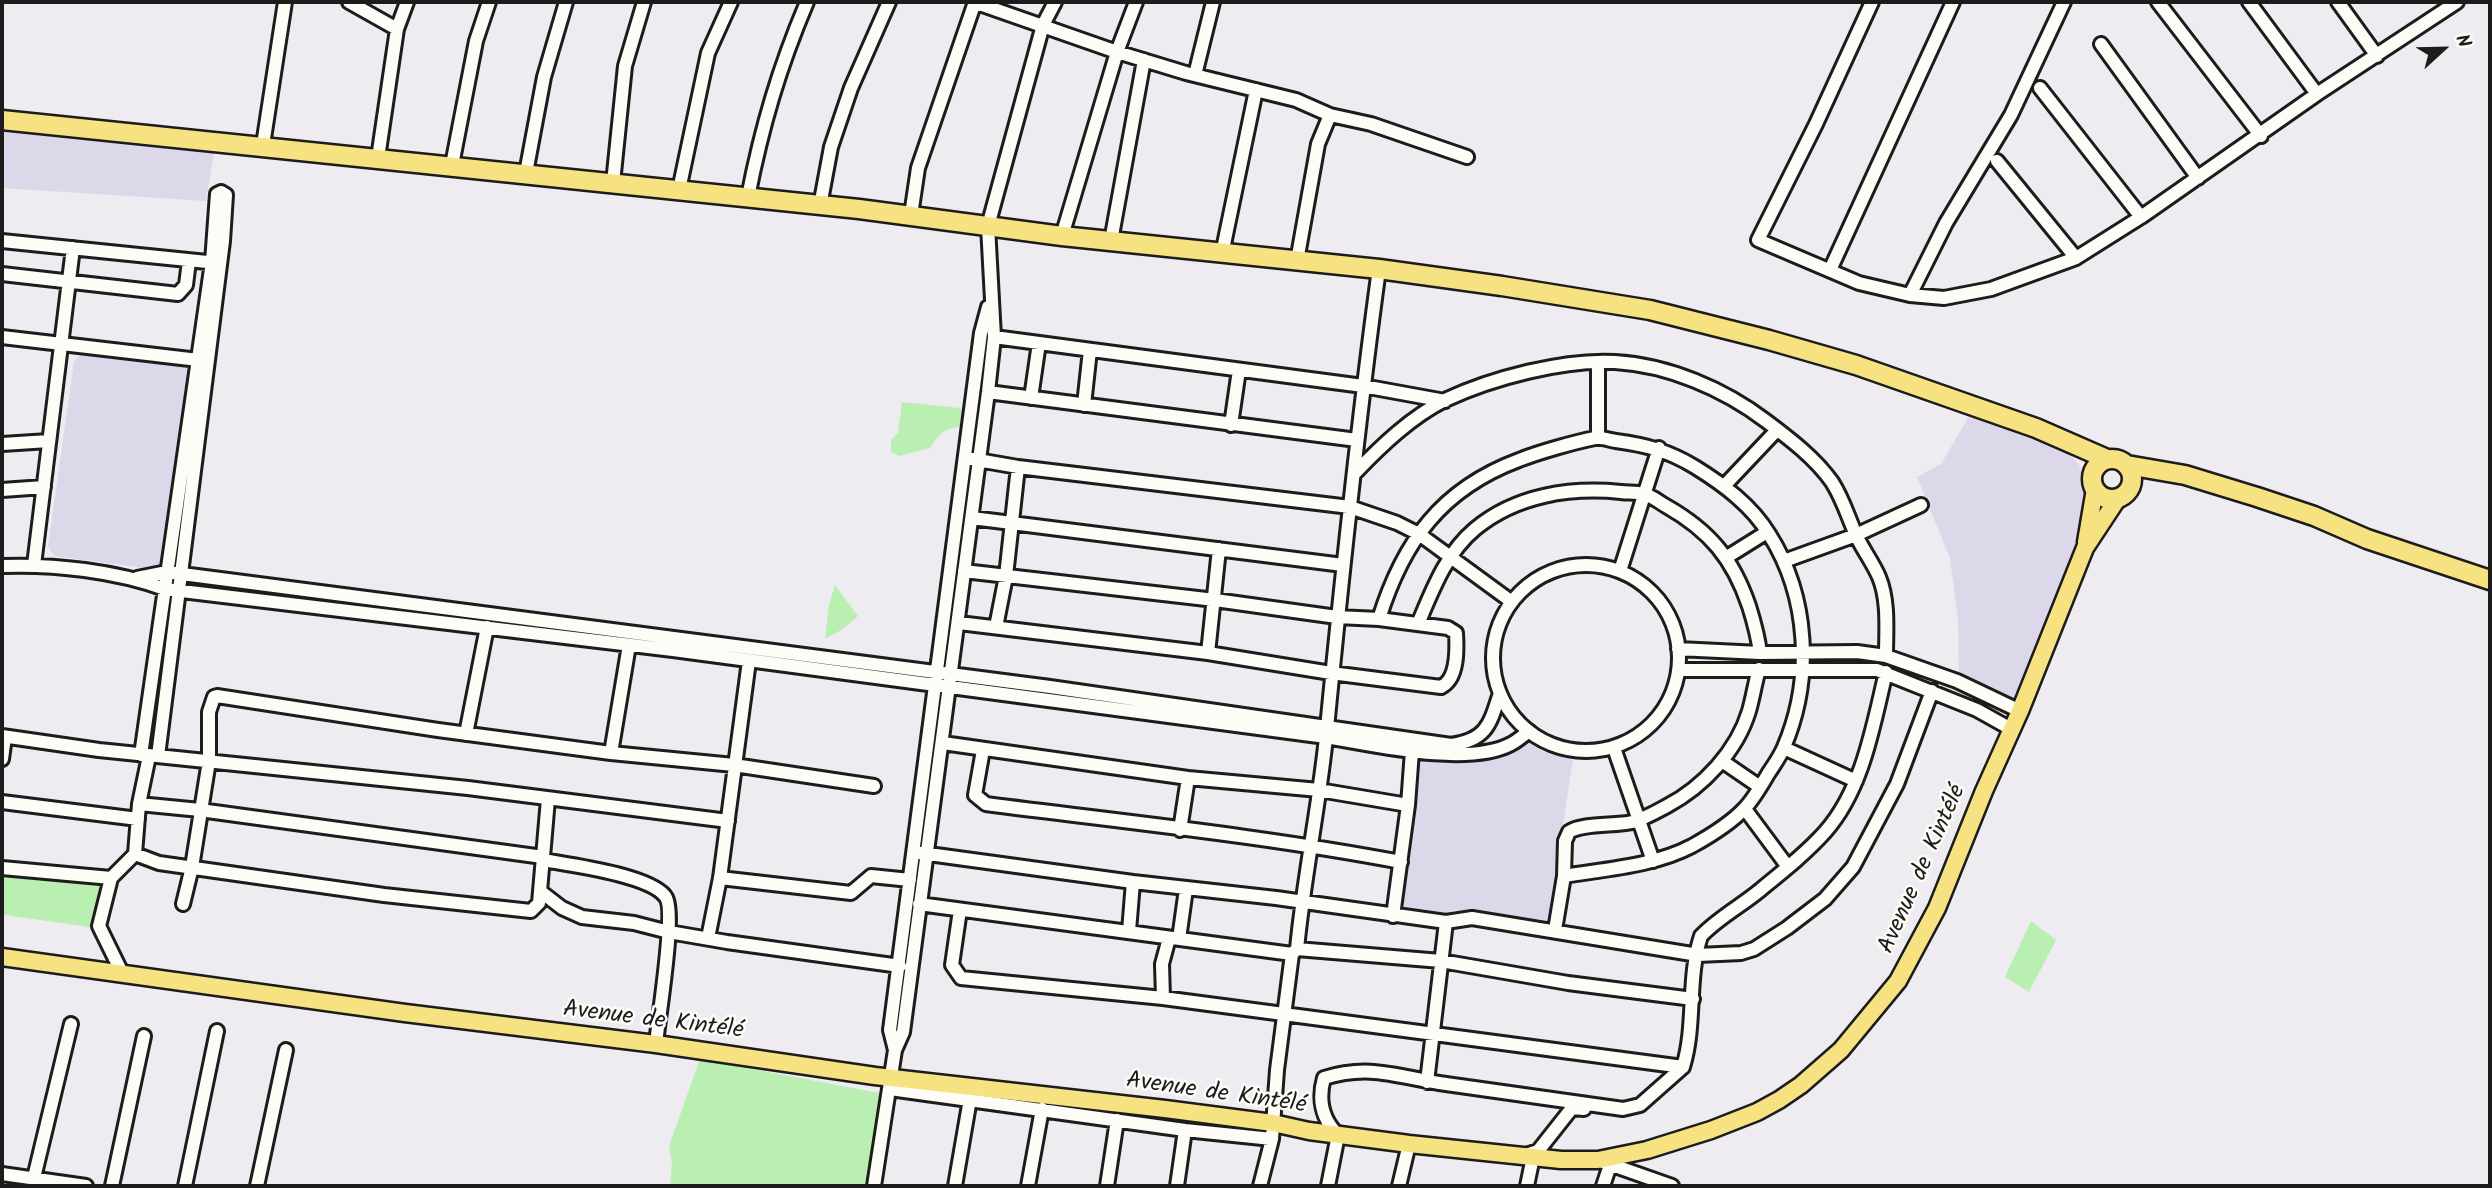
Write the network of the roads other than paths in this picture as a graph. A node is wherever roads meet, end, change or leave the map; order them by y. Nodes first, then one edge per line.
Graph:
1 (285, 2) edge
2 (349, 2) edge
3 (407, 2) edge
4 (489, 2) edge
5 (566, 2) edge
6 (643, 2) edge
7 (731, 2) edge
8 (807, 2) edge
9 (889, 2) edge
10 (975, 2) edge
11 (1055, 2) edge
12 (1136, 2) edge
13 (1213, 2) edge
14 (1872, 2) edge
15 (1953, 2) edge
16 (2064, 2) edge
17 (2158, 2) edge
18 (2249, 2) edge
19 (2338, 2) edge
20 (2448, 4) edge
21 (1043, 25) junction
22 (397, 29) junction
23 (2101, 44) dead end
24 (1117, 52) junction
25 (2377, 56) junction
26 (1144, 60) junction
27 (1195, 75) junction
28 (2040, 88) dead end
29 (1256, 90) junction
30 (2317, 94) junction
31 (1330, 115) junction
32 (2, 120) edge
33 (2261, 136) junction
34 (262, 145) junction
35 (1467, 157) dead end
36 (378, 158) junction
37 (1997, 161) dead end
38 (452, 165) junction
39 (526, 173) junction
40 (2198, 178) junction
41 (613, 183) junction
42 (679, 190) junction
43 (748, 197) junction
44 (820, 206) junction
45 (911, 215) junction
46 (2141, 217) junction
47 (988, 226) junction
48 (1062, 236) junction
49 (2, 241) edge
50 (1111, 241) junction
51 (73, 248) junction
52 (1222, 254) junction
53 (2076, 258) junction
54 (189, 261) junction
55 (1297, 261) junction
56 (1379, 270) junction
57 (1830, 270) junction
58 (2, 274) edge
59 (68, 281) junction
60 (1910, 295) junction
61 (990, 297) junction
62 (2, 337) edge
63 (994, 337) junction
64 (61, 343) junction
65 (1039, 343) junction
66 (1090, 350) junction
67 (204, 360) junction
68 (1598, 362) junction
69 (1239, 370) junction
70 (1363, 386) junction
71 (988, 392) junction
72 (1031, 398) junction
73 (1445, 401) junction
74 (1084, 405) junction
75 (1231, 425) junction
76 (1777, 430) junction
77 (1598, 438) junction
78 (1357, 440) junction
79 (49, 441) junction
80 (2, 444) edge
81 (1658, 448) junction
82 (965, 457) junction
83 (979, 461) junction
84 (2101, 464) junction
85 (1018, 467) junction
86 (1355, 473) junction
87 (2129, 473) junction
88 (1724, 486) junction
89 (44, 487) junction
90 (2095, 489) junction
91 (2, 490) edge
92 (1644, 494) junction
93 (2118, 498) junction
94 (1921, 505) dead end
95 (1350, 507) junction
96 (972, 518) junction
97 (1012, 522) junction
98 (1767, 532) junction
99 (1419, 534) junction
100 (1856, 535) junction
101 (2085, 548) junction
102 (1220, 549) junction
103 (1727, 557) junction
104 (1451, 558) junction
105 (1784, 561) junction
106 (34, 565) junction
107 (1343, 565) junction
108 (2, 566) edge
109 (964, 571) junction
110 (1620, 571) junction
111 (167, 572) junction
112 (181, 573) junction
113 (1006, 576) junction
114 (137, 578) junction
115 (2490, 580) edge
116 (165, 589) junction
117 (179, 590) junction
118 (1214, 600) junction
119 (1512, 602) junction
120 (1337, 617) junction
121 (1378, 619) junction
122 (959, 622) junction
123 (1418, 624) junction
124 (487, 627) junction
125 (996, 627) junction
126 (629, 645) junction
127 (1678, 649) junction
128 (1803, 652) junction
129 (1208, 653) junction
130 (1759, 653) junction
131 (1886, 656) junction
132 (749, 661) junction
133 (1759, 669) junction
134 (1802, 669) junction
135 (1678, 670) junction
136 (1886, 672) junction
137 (1331, 673) junction
138 (937, 678) junction
139 (951, 681) junction
140 (1932, 691) junction
141 (1500, 693) junction
142 (2020, 711) junction
143 (2011, 729) junction
144 (1529, 731) junction
145 (1326, 733) junction
146 (466, 734) junction
147 (3, 736) edge
148 (943, 743) junction
149 (1614, 748) junction
150 (1784, 748) junction
151 (983, 750) junction
152 (1412, 751) junction
153 (611, 753) junction
154 (150, 756) junction
155 (2, 759) edge
156 (209, 761) junction
157 (1723, 761) junction
158 (734, 765) junction
159 (1188, 778) junction
160 (1856, 781) junction
161 (874, 786) dead end
162 (1760, 787) junction
163 (1318, 790) junction
164 (548, 799) junction
165 (2, 802) edge
166 (139, 804) junction
167 (1409, 805) junction
168 (1745, 809) junction
169 (200, 810) junction
170 (138, 819) junction
171 (1639, 820) junction
172 (728, 821) junction
173 (1180, 830) junction
174 (1311, 845) junction
175 (920, 853) junction
176 (135, 854) junction
177 (543, 858) junction
178 (1653, 861) junction
179 (1401, 862) junction
180 (2, 867) edge
181 (192, 867) junction
182 (1788, 867) junction
183 (1564, 876) junction
184 (111, 878) junction
185 (720, 878) junction
186 (910, 880) junction
187 (1132, 882) junction
188 (1186, 889) junction
189 (540, 891) junction
190 (1302, 902) junction
191 (183, 904) dead end
192 (919, 904) junction
193 (960, 910) junction
194 (1393, 916) junction
195 (1446, 922) junction
196 (1555, 930) junction
197 (1129, 931) junction
198 (669, 932) junction
199 (708, 938) junction
200 (1174, 939) junction
201 (1294, 951) junction
202 (1698, 954) junction
203 (2, 957) edge
204 (1441, 961) junction
205 (900, 966) junction
206 (122, 973) junction
207 (1163, 998) junction
208 (1693, 999) junction
209 (1286, 1014) junction
210 (71, 1024) dead end
211 (217, 1031) dead end
212 (1434, 1033) junction
213 (144, 1036) dead end
214 (656, 1044) junction
215 (286, 1050) dead end
216 (895, 1050) junction
217 (1683, 1068) junction
218 (1427, 1082) junction
219 (890, 1083) junction
220 (970, 1099) junction
221 (1042, 1109) junction
222 (1623, 1109) junction
223 (1117, 1120) junction
224 (1185, 1130) junction
225 (1273, 1131) junction
226 (1338, 1135) junction
227 (1409, 1144) junction
228 (1527, 1157) junction
229 (1604, 1163) junction
230 (2, 1174) edge
231 (33, 1182) edge
232 (86, 1186) edge
233 (112, 1186) edge
234 (185, 1186) edge
235 (257, 1186) edge
236 (874, 1186) edge
237 (955, 1186) edge
238 (1028, 1186) edge
239 (1107, 1186) edge
240 (1177, 1186) edge
241 (1260, 1186) edge
242 (1328, 1186) edge
243 (1399, 1186) edge
244 (1527, 1186) edge
245 (1603, 1186) edge
246 (1672, 1186) edge

1 - 34 street
2 - 22 street
3 - 22 street
4 - 38 street
5 - 39 street
6 - 41 street
7 - 42 street
8 - 43 street
9 - 44 street
10 - 21 street
10 - 45 street
11 - 21 street
12 - 24 street
13 - 27 street
14 - 57 street
15 - 57 street
16 - 60 street
17 - 33 street
18 - 30 street
19 - 25 street
20 - 25 street
21 - 24 street
21 - 47 street
22 - 36 street
23 - 40 street
24 - 26 street
24 - 48 street
25 - 30 street
26 - 27 street
26 - 50 street
27 - 29 street
28 - 46 street
29 - 31 street
29 - 52 street
30 - 33 street
31 - 35 street
31 - 55 street
32 - 34 highway
33 - 40 street
34 - 36 highway
36 - 38 highway
37 - 53 street
38 - 39 highway
39 - 41 highway
40 - 46 street
41 - 42 highway
42 - 43 highway
43 - 44 highway
44 - 45 highway
45 - 47 highway
46 - 53 street
47 - 48 highway
47 - 61 street
48 - 50 highway
49 - 51 street
50 - 52 highway
51 - 54 street
51 - 59 street
52 - 55 highway
53 - 60 street
54 - 59 street
54 - 67 street
55 - 56 highway
56 - 70 street
56 - 84 highway
57 - 60 street
58 - 59 street
59 - 64 street
61 - 63 street
61 - 82 street
62 - 64 street
63 - 65 street
63 - 71 street
64 - 67 street
64 - 79 street
65 - 66 street
65 - 72 street
66 - 69 street
66 - 74 street
67 - 111 street
67 - 112 street
68 - 73 street
68 - 76 street
68 - 77 street
69 - 70 street
69 - 75 street
70 - 73 street
70 - 78 street
71 - 72 street
71 - 83 street
72 - 74 street
73 - 86 street
74 - 75 street
75 - 78 street
76 - 88 street
76 - 100 street
77 - 81 street
77 - 99 street
78 - 86 street
79 - 80 street
79 - 89 street
81 - 88 street
81 - 92 street
82 - 83 street
82 - 138 street
83 - 85 street
83 - 96 street
84 - 87 highway
84 - 90 highway
85 - 95 street
85 - 97 street
86 - 95 street
87 - 93 highway
87 - 115 highway
88 - 98 street
89 - 91 street
89 - 106 street
90 - 93 highway
90 - 101 main road, Avenue de Kintélé
92 - 103 street
92 - 104 street
92 - 110 street
93 - 101 main road, Avenue de Kintélé
94 - 100 street
95 - 99 street
95 - 107 street
96 - 97 street
96 - 109 street
97 - 102 street
97 - 113 street
98 - 103 street
98 - 105 street
99 - 104 street
99 - 121 street
100 - 105 street
100 - 131 street
101 - 142 main road, Avenue de Kintélé
102 - 107 street
102 - 118 street
103 - 130 street
104 - 119 street
104 - 123 street
105 - 128 street
106 - 108 street
106 - 114 street
107 - 120 street
109 - 113 street
109 - 122 street
110 - 119 street
110 - 127 street
111 - 112 street
111 - 114 street
111 - 116 street
112 - 117 street
112 - 138 street
113 - 118 street
113 - 125 street
114 - 116 street
116 - 117 street
116 - 154 street
117 - 124 street
117 - 154 street
118 - 120 street
118 - 129 street
119 - 141 street
120 - 121 street
120 - 137 street
121 - 123 street
122 - 125 street
122 - 139 street
123 - 137 street
124 - 126 street
124 - 146 street
125 - 129 street
126 - 132 street
126 - 153 street
127 - 130 street
127 - 135 street
128 - 130 street
128 - 131 street
128 - 134 street
129 - 137 street
131 - 142 street
132 - 138 street
132 - 158 street
133 - 134 street
133 - 135 street
133 - 157 street
134 - 136 street
134 - 150 street
135 - 149 street
136 - 140 street
136 - 160 street
137 - 145 street
138 - 139 street
138 - 175 street
139 - 145 street
139 - 148 street
140 - 143 street
140 - 202 street
141 - 144 street
141 - 145 street
142 - 143 main road, Avenue de Kintélé
143 - 229 main road, Avenue de Kintélé
144 - 149 street
144 - 152 street
145 - 152 street
145 - 163 street
146 - 153 street
146 - 156 street
147 - 154 street
147 - 155 street
148 - 151 street
148 - 175 street
149 - 171 street
150 - 160 street
150 - 162 street
151 - 159 street
151 - 173 street
152 - 167 street
153 - 158 street
154 - 156 street
154 - 166 street
156 - 164 street
156 - 169 street
157 - 162 street
157 - 171 street
158 - 161 street
158 - 172 street
159 - 163 street
159 - 173 street
160 - 182 street
162 - 168 street
163 - 167 street
163 - 174 street
164 - 172 street
164 - 177 street
165 - 170 street
166 - 169 street
166 - 170 street
167 - 179 street
168 - 178 street
168 - 182 street
169 - 177 street
169 - 181 street
170 - 176 street
171 - 178 street
171 - 183 street
172 - 185 street
173 - 174 street
174 - 179 street
174 - 190 street
175 - 186 street
175 - 187 street
175 - 192 street
176 - 181 street
176 - 184 street
177 - 189 street
177 - 198 street
178 - 183 street
179 - 194 street
180 - 184 street
181 - 189 street
181 - 191 street
182 - 202 street
183 - 196 street
184 - 206 street
185 - 186 street
185 - 199 street
186 - 205 street
187 - 188 street
187 - 197 street
188 - 190 street
188 - 200 street
189 - 198 street
190 - 194 street
190 - 201 street
192 - 193 street
192 - 216 street
193 - 197 street
193 - 207 street
194 - 195 street
195 - 196 street
195 - 204 street
196 - 202 street
197 - 200 street
198 - 199 street
198 - 214 street
199 - 205 street
200 - 201 street
200 - 207 street
201 - 204 street
201 - 209 street
202 - 208 street
203 - 206 main road, Avenue de Kintélé
204 - 208 street
204 - 212 street
205 - 216 street
206 - 214 main road, Avenue de Kintélé
207 - 209 street
208 - 217 street
209 - 212 street
209 - 225 street
210 - 231 street
211 - 234 street
212 - 217 street
212 - 218 street
213 - 233 street
214 - 219 main road, Avenue de Kintélé
215 - 235 street
216 - 219 street
217 - 222 street
218 - 222 street
218 - 226 street
219 - 220 street
219 - 225 main road, Avenue de Kintélé
219 - 236 street
220 - 221 street
220 - 237 street
221 - 223 street
221 - 238 street
222 - 228 street
223 - 224 street
223 - 239 street
224 - 225 street
224 - 240 street
225 - 226 main road, Avenue de Kintélé
225 - 241 street
226 - 227 main road, Avenue de Kintélé
226 - 242 street
227 - 228 main road, Avenue de Kintélé
227 - 243 street
228 - 229 main road, Avenue de Kintélé
228 - 244 street
229 - 245 street
229 - 246 street
230 - 231 street
231 - 232 street

